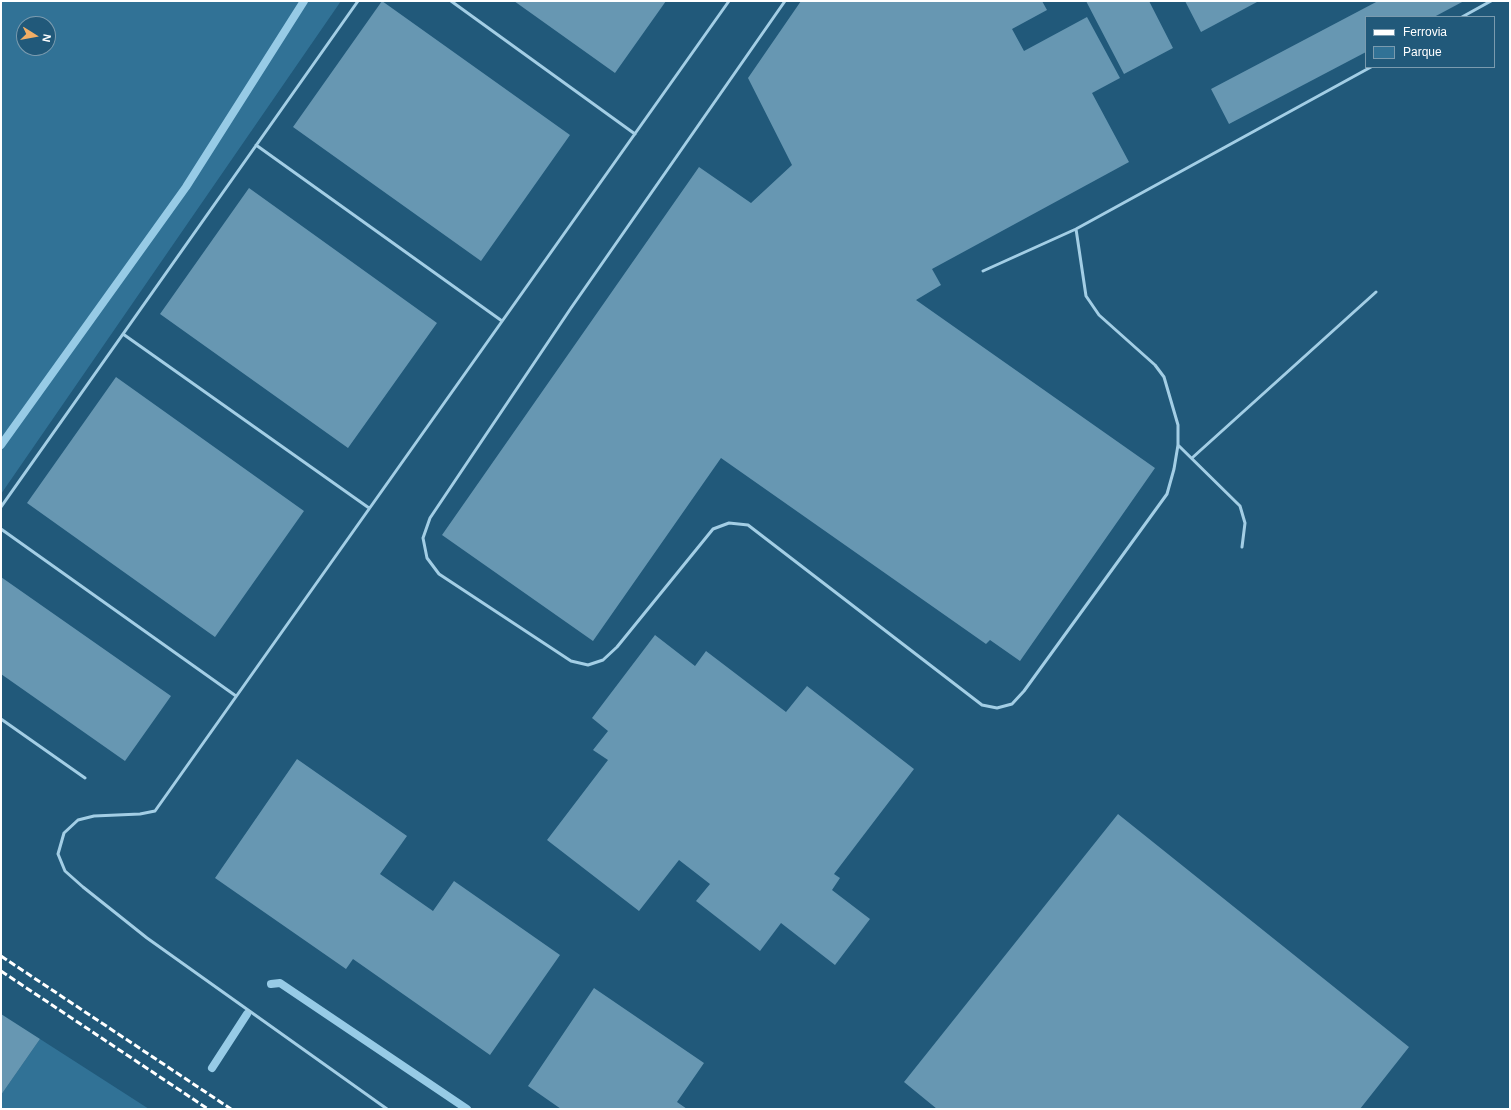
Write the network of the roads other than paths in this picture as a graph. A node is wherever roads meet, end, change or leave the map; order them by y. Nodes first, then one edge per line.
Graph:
1 (358, 1) edge
2 (451, 1) edge
3 (729, 1) edge
4 (785, 1) edge
5 (1491, 1) edge
6 (1464, 16) edge
7 (1369, 68) edge
8 (635, 134) junction
9 (256, 145) junction
10 (1076, 229) junction
11 (983, 271) dead end
12 (1376, 292) dead end
13 (502, 321) junction
14 (123, 334) junction
15 (1178, 444) junction
16 (1192, 458) junction
17 (1, 507) edge
18 (369, 508) junction
19 (1, 529) edge
20 (1242, 547) dead end
21 (236, 696) junction
22 (1, 719) edge
23 (85, 778) dead end
24 (387, 1109) edge

1 - 9 lane
2 - 8 lane
3 - 8 lane
4 - 15 lane
5 - 6 lane
7 - 10 lane
8 - 13 lane
9 - 13 lane
9 - 14 lane
10 - 11 lane
10 - 15 lane
12 - 16 lane
13 - 18 lane
14 - 17 lane
14 - 18 lane
15 - 16 lane
16 - 20 lane
18 - 21 lane
19 - 21 lane
21 - 24 lane
22 - 23 lane

